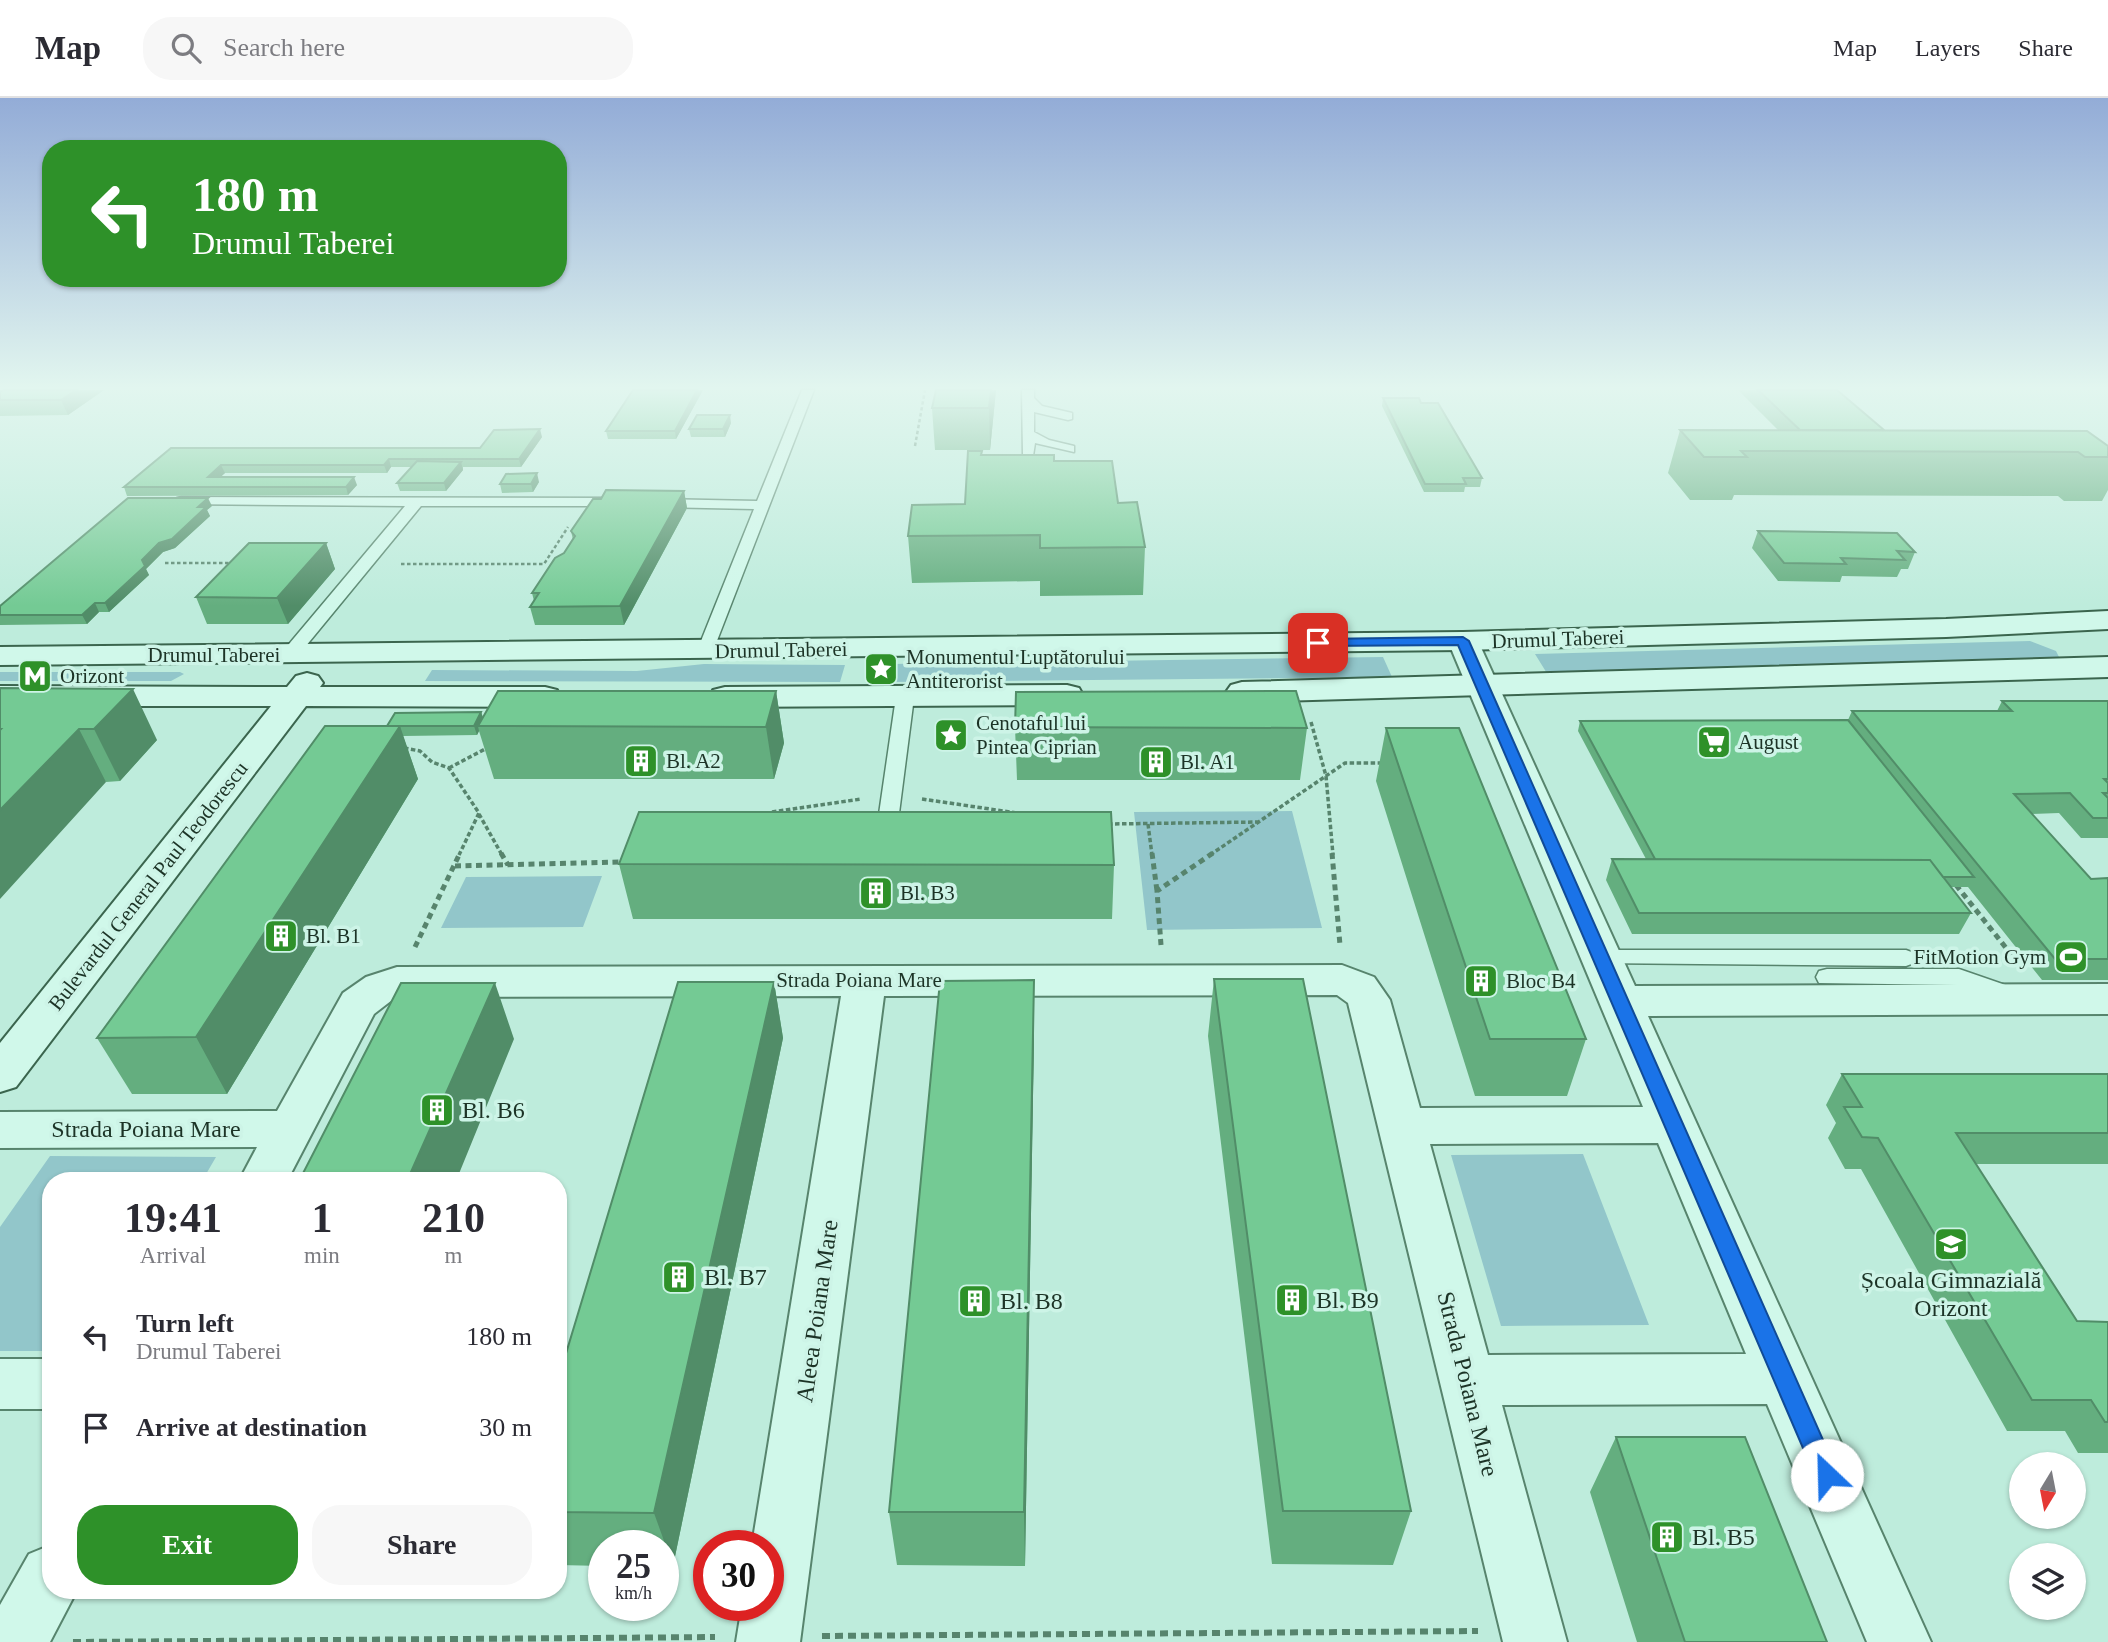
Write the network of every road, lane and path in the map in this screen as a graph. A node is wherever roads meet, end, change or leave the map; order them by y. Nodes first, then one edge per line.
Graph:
1 (780, 462) edge
2 (166, 501) edge
3 (417, 501) junction
4 (763, 505) junction
5 (2108, 620) edge
6 (2056, 624) junction
7 (1463, 641) junction
8 (705, 650) junction
9 (290, 654) junction
10 (329, 654) junction
11 (0, 656) edge
12 (2108, 666) edge
13 (1485, 687) junction
14 (1301, 691) junction
15 (1205, 692) edge
16 (1096, 694) edge
17 (0, 696) edge
18 (297, 697) junction
19 (573, 697) edge
20 (697, 697) edge
21 (905, 697) junction
22 (493, 738) edge
23 (393, 747) dead end
24 (1392, 763) edge
25 (449, 768) junction
26 (1326, 776) junction
27 (893, 796) junction
28 (479, 813) junction
29 (763, 814) edge
30 (1022, 814) edge
31 (1259, 822) junction
32 (1095, 824) edge
33 (1148, 824) junction
34 (862, 826) edge
35 (628, 859) edge
36 (455, 866) junction
37 (508, 866) junction
38 (1950, 877) edge
39 (1157, 891) junction
40 (1602, 958) junction
41 (1906, 958) dead end
42 (1827, 977) dead end
43 (1164, 979) junction
44 (865, 980) junction
45 (1342, 980) junction
46 (397, 982) junction
47 (2108, 999) edge
48 (2034, 1000) junction
49 (1621, 1001) junction
50 (0, 1075) edge
51 (1675, 1125) junction
52 (1401, 1126) junction
53 (291, 1129) junction
54 (0, 1130) edge
55 (268, 1172) edge
56 (1785, 1379) junction
57 (1467, 1380) junction
58 (0, 1384) edge
59 (42, 1384) edge
60 (42, 1592) edge
61 (15, 1642) edge
62 (768, 1642) edge
63 (1535, 1642) edge
64 (1899, 1642) edge

1 - 4 lane
2 - 3 lane
3 - 4 lane
3 - 9 lane
4 - 8 lane
5 - 6 main road, Drumul Taberei
6 - 7 main road, Drumul Taberei
6 - 12 main road
7 - 8 main road, Drumul Taberei
7 - 13 main road
8 - 10 main road, Drumul Taberei
9 - 10 main road, Drumul Taberei
9 - 11 main road, Drumul Taberei
10 - 18 main road, Bulevardul General Paul Teodorescu
12 - 13 main road
13 - 14 main road
13 - 40 main road
14 - 15 main road
14 - 26 path
16 - 21 main road
17 - 18 main road, Drumul Taberei
18 - 19 main road, Drumul Taberei
18 - 50 main road, Bulevardul General Paul Teodorescu
20 - 21 main road
21 - 27 lane
22 - 25 path
23 - 25 path
24 - 26 path
25 - 28 path
26 - 31 path
26 - 45 path
27 - 29 path
27 - 30 path
27 - 34 lane
28 - 36 path
28 - 37 path
31 - 33 path
31 - 39 path
32 - 33 path
33 - 39 path
35 - 37 path
36 - 37 path
36 - 46 path
38 - 48 path
39 - 43 path
40 - 41 lane
40 - 49 main road
42 - 48 lane
43 - 44 main road, Strada Poiana Mare
43 - 45 main road, Strada Poiana Mare
44 - 46 main road, Strada Poiana Mare
44 - 62 main road, Aleea Poiana Mare
45 - 52 main road, Strada Poiana Mare
46 - 53 main road, Strada Poiana Mare
47 - 48 main road
48 - 49 main road
49 - 51 main road
51 - 52 main road
51 - 56 main road
52 - 57 main road, Strada Poiana Mare
53 - 54 main road, Strada Poiana Mare
53 - 55 main road, Strada Poiana Mare
56 - 57 main road
56 - 64 main road
57 - 63 main road, Strada Poiana Mare
58 - 59 main road
60 - 61 main road

